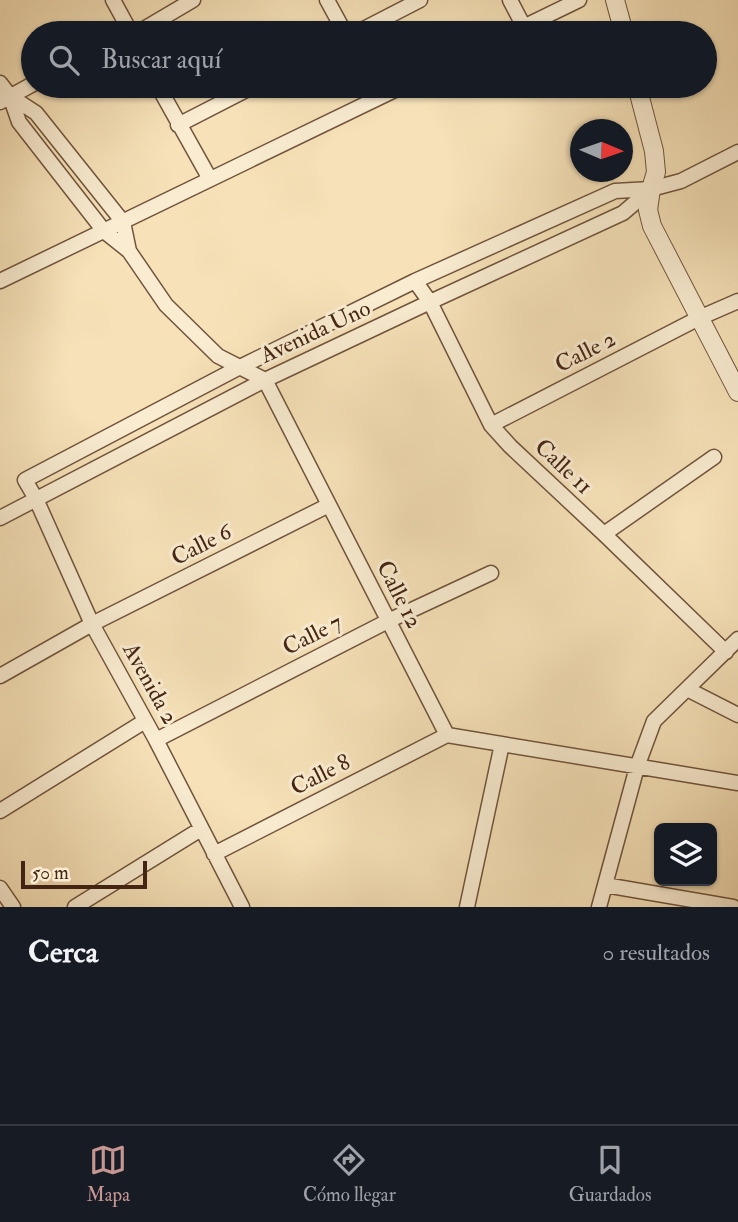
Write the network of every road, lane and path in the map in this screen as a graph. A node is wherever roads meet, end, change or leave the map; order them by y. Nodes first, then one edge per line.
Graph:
1 (113, 0) edge
2 (193, 0) edge
3 (327, 0) edge
4 (420, 0) edge
5 (510, 0) edge
6 (579, 0) edge
7 (615, 0) edge
8 (124, 21) edge
9 (157, 21) edge
10 (338, 21) edge
11 (379, 21) edge
12 (515, 21) edge
13 (536, 21) edge
14 (621, 21) edge
15 (0, 83) edge
16 (21, 90) edge
17 (164, 98) edge
18 (230, 98) edge
19 (365, 98) edge
20 (640, 98) edge
21 (5, 99) edge
22 (178, 124) junction
23 (738, 152) edge
24 (209, 179) junction
25 (651, 189) junction
26 (123, 222) junction
27 (104, 231) junction
28 (129, 251) junction
29 (0, 281) edge
30 (415, 281) junction
31 (738, 301) edge
32 (430, 302) junction
33 (699, 318) junction
34 (240, 367) junction
35 (265, 380) junction
36 (738, 392) edge
37 (491, 425) junction
38 (714, 457) dead end
39 (24, 480) joint
40 (36, 499) junction
41 (329, 505) junction
42 (0, 518) edge
43 (604, 534) junction
44 (491, 573) dead end
45 (388, 621) junction
46 (92, 624) junction
47 (738, 639) edge
48 (726, 652) junction
49 (0, 676) edge
50 (687, 688) junction
51 (738, 715) edge
52 (145, 721) junction
53 (447, 735) junction
54 (156, 740) junction
55 (502, 744) junction
56 (637, 767) junction
57 (738, 783) edge
58 (0, 811) edge
59 (201, 829) junction
60 (214, 854) junction
61 (605, 885) junction
62 (0, 888) edge
63 (13, 907) edge
64 (75, 907) edge
65 (242, 907) edge
66 (467, 907) edge
67 (599, 907) edge
68 (733, 907) edge

1 - 8 street
2 - 9 street
3 - 10 street
4 - 11 street
5 - 12 street
6 - 13 street
7 - 14 street
15 - 21 street
16 - 21 street
17 - 22 street
18 - 22 street
19 - 24 street
20 - 25 street
21 - 26 street
21 - 27 street
22 - 24 street
23 - 25 street, Avenida Uno
24 - 26 street
25 - 30 street, Avenida Uno
25 - 32 street, Avenida Uno
25 - 33 street
26 - 27 street
26 - 28 street
27 - 28 street
27 - 29 street
28 - 34 street
30 - 32 street, Calle 11
30 - 34 street, Avenida Uno
31 - 33 street, Calle 2
32 - 35 street, Avenida Uno
32 - 37 street, Calle 11
33 - 36 street
33 - 37 street, Calle 2
34 - 35 street
34 - 39 street, Avenida Uno
35 - 40 street, Avenida Uno
35 - 41 street, Calle 12
37 - 43 street, Calle 11
38 - 43 street
39 - 40 street, Avenida 2
40 - 42 street, Avenida Uno
40 - 46 street, Avenida 2
41 - 45 street, Calle 12
41 - 46 street, Calle 6
43 - 48 street, Calle 11
44 - 45 street, Calle 7
45 - 53 street, Calle 12
45 - 54 street, Calle 7
46 - 49 street, Calle 6
46 - 52 street, Avenida 2
47 - 48 street
48 - 50 street
50 - 51 street
50 - 56 street
52 - 54 street, Avenida 2
52 - 58 street
53 - 55 street
53 - 60 street, Calle 8
54 - 59 street, Avenida 2
55 - 56 street
55 - 66 street
56 - 57 street
56 - 61 street
59 - 60 street, Avenida 2
59 - 64 street
60 - 65 street, Avenida 2
61 - 67 street
61 - 68 street
62 - 63 street

